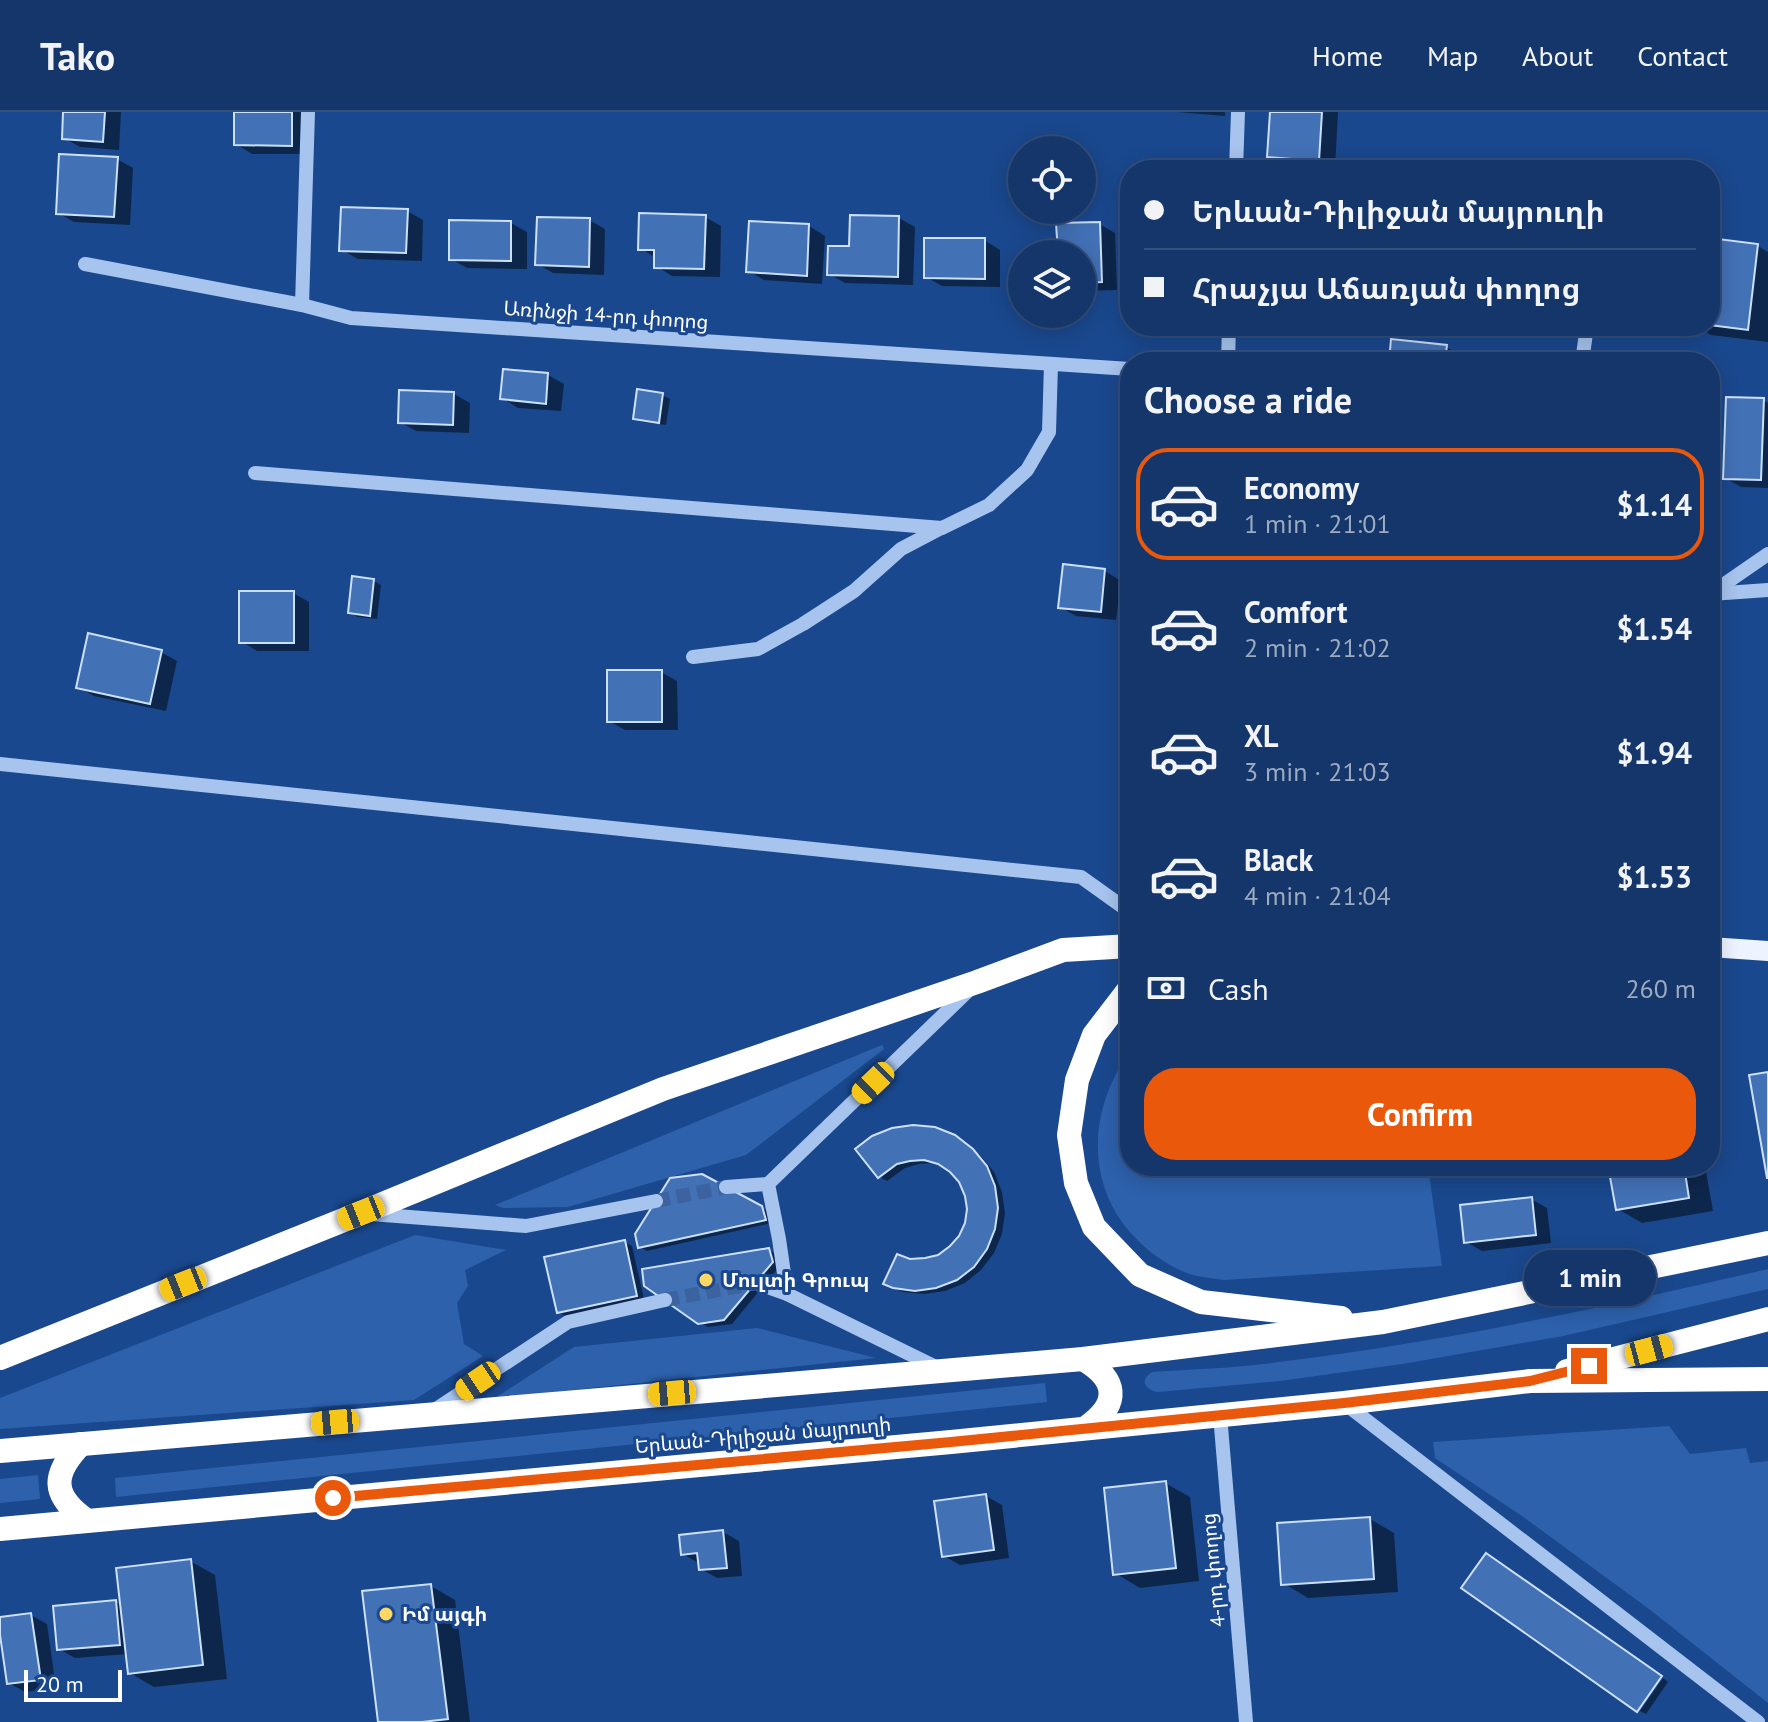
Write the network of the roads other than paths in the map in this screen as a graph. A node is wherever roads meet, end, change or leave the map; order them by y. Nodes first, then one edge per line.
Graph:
1 (308, 112) edge
2 (1238, 112) edge
3 (1236, 160) edge
4 (85, 264) dead end
5 (302, 305) junction
6 (1051, 364) junction
7 (1120, 368) edge
8 (255, 473) dead end
9 (942, 528) junction
10 (1768, 554) edge
11 (1720, 587) edge
12 (1768, 590) edge
13 (1720, 593) edge
14 (693, 657) dead end
15 (0, 764) edge
16 (1120, 905) edge
17 (1120, 947) edge
18 (1720, 948) edge
19 (1768, 951) edge
20 (977, 982) junction
21 (1120, 1001) edge
22 (768, 1184) junction
23 (726, 1187) tunnel mouth
24 (656, 1201) tunnel mouth
25 (361, 1213) junction
26 (1768, 1243) edge
27 (756, 1283) tunnel mouth
28 (787, 1294) junction
29 (665, 1300) tunnel mouth
30 (1768, 1319) edge
31 (1383, 1322) junction
32 (0, 1358) edge
33 (1083, 1359) junction
34 (944, 1371) junction
35 (1768, 1379) edge
36 (1530, 1381) junction
37 (1344, 1403) junction
38 (430, 1414) junction
39 (1220, 1415) junction
40 (1087, 1427) junction
41 (81, 1444) junction
42 (0, 1451) edge
43 (86, 1520) junction
44 (0, 1529) edge
45 (1246, 1722) edge
46 (1758, 1722) edge

1 - 5 street
2 - 3 street
4 - 5 street, Առինջի 14-րդ փողոց
5 - 6 street, Առինջի 14-րդ փողոց
6 - 7 street, Առինջի 14-րդ փողոց
6 - 9 street
8 - 9 street
9 - 14 street
10 - 11 street
12 - 13 street
15 - 16 street
17 - 20 highway
18 - 19 main road
20 - 22 street
20 - 25 highway
21 - 31 highway
22 - 23 street
22 - 28 street
24 - 25 street
25 - 32 highway
26 - 31 highway
27 - 28 street
28 - 34 street
29 - 38 street
30 - 36 highway
31 - 33 highway
33 - 34 highway
33 - 40 highway
34 - 38 highway
35 - 36 highway
36 - 37 highway, Երևան-Դիլիջան մայրուղի
37 - 39 highway, Երևան-Դիլիջան մայրուղի
37 - 46 street
38 - 41 highway
39 - 40 highway, Երևան-Դիլիջան մայրուղի
39 - 45 street, 4-րդ փողոց
40 - 43 highway, Երևան-Դիլիջան մայրուղի
41 - 42 highway
41 - 43 highway
43 - 44 highway, Երևան-Դիլիջան մայրուղի

